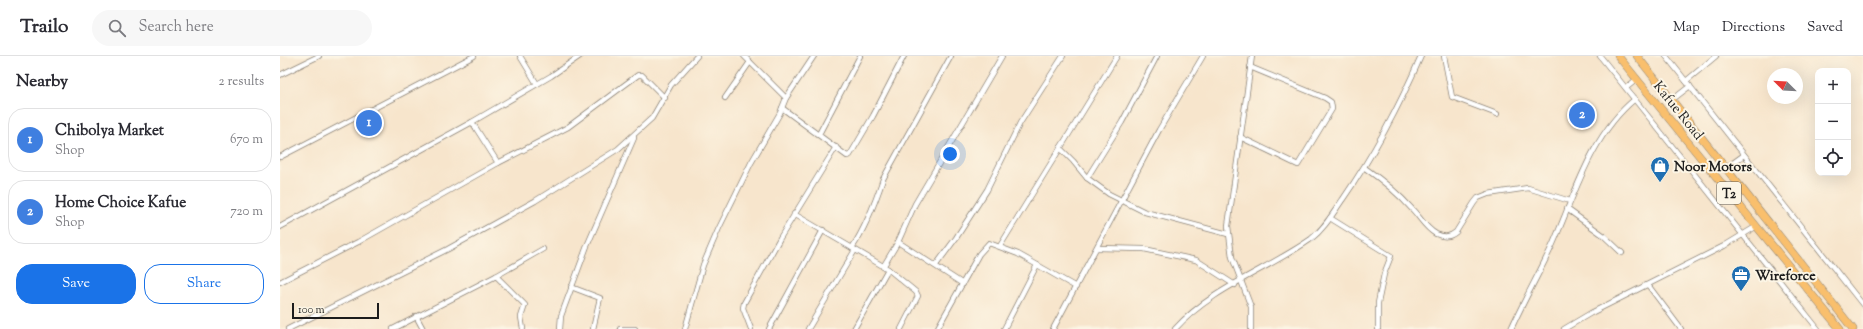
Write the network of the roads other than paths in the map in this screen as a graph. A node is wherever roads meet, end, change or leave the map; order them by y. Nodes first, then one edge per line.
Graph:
1 (320, 56) edge
2 (474, 56) edge
3 (520, 56) edge
4 (580, 56) edge
5 (696, 56) edge
6 (744, 56) edge
7 (814, 56) edge
8 (860, 56) edge
9 (904, 56) edge
10 (951, 56) edge
11 (1002, 56) edge
12 (1063, 56) edge
13 (1117, 56) edge
14 (1157, 56) edge
15 (1203, 56) edge
16 (1252, 56) edge
17 (1421, 56) edge
18 (1444, 56) edge
19 (1600, 56) edge
20 (1618, 56) edge
21 (1637, 56) edge
22 (1666, 56) edge
23 (1716, 56) edge
24 (750, 62) junction
25 (1250, 68) junction
26 (280, 75) edge
27 (1637, 79) junction
28 (1686, 81) junction
29 (537, 84) junction
30 (1690, 86) junction
31 (1626, 88) junction
32 (665, 98) junction
33 (725, 98) dead end
34 (786, 98) junction
35 (1635, 99) junction
36 (1672, 100) junction
37 (782, 108) junction
38 (1497, 114) dead end
39 (472, 122) junction
40 (819, 134) junction
41 (635, 135) junction
42 (1240, 137) junction
43 (836, 147) junction
44 (1060, 148) junction
45 (1744, 155) junction
46 (280, 157) edge
47 (498, 163) junction
48 (1365, 168) junction
49 (1726, 168) junction
50 (1087, 178) junction
51 (1121, 200) junction
52 (1570, 201) junction
53 (1567, 209) junction
54 (794, 214) junction
55 (1330, 218) junction
56 (1757, 226) junction
57 (280, 227) edge
58 (823, 230) junction
59 (1228, 234) junction
60 (1744, 235) junction
61 (898, 242) junction
62 (1000, 246) junction
63 (1097, 248) junction
64 (544, 249) dead end
65 (853, 249) junction
66 (1622, 253) dead end
67 (936, 265) junction
68 (1037, 265) junction
69 (883, 267) junction
70 (888, 270) junction
71 (496, 276) junction
72 (1242, 281) junction
73 (280, 282) edge
74 (963, 284) junction
75 (1235, 284) junction
76 (1648, 285) junction
77 (571, 286) junction
78 (1076, 287) junction
79 (1863, 305) edge
80 (416, 316) junction
81 (288, 329) edge
82 (393, 329) edge
83 (423, 329) edge
84 (523, 329) edge
85 (560, 329) edge
86 (593, 329) edge
87 (620, 329) edge
88 (635, 329) edge
89 (685, 329) edge
90 (751, 329) edge
91 (769, 329) edge
92 (808, 329) edge
93 (854, 329) edge
94 (901, 329) edge
95 (937, 329) edge
96 (1004, 329) edge
97 (1053, 329) edge
98 (1176, 329) edge
99 (1251, 329) edge
100 (1378, 329) edge
101 (1511, 329) edge
102 (1564, 329) edge
103 (1681, 329) edge
104 (1818, 329) edge
105 (1840, 329) edge
106 (1853, 329) edge

1 - 26 street
2 - 46 street
3 - 29 street
4 - 29 street
5 - 32 street
6 - 24 street
7 - 34 street
8 - 40 street
9 - 43 street
10 - 65 street
11 - 61 street
12 - 67 street
13 - 44 street
14 - 50 street
15 - 51 street
16 - 25 street
17 - 48 street
18 - 38 street
19 - 31 street
20 - 27 main road, Kafue Road / T2
21 - 36 main road, Kafue Road / T2
22 - 28 street
23 - 28 street
24 - 33 street
24 - 34 street
25 - 42 street
25 - 42 street
27 - 31 street
27 - 56 main road, Kafue Road / T2
28 - 30 street
29 - 39 street
30 - 36 street
30 - 45 street
31 - 35 street
32 - 41 street
32 - 47 street
34 - 37 street
35 - 52 street
35 - 60 street
36 - 49 main road, Kafue Road / T2
37 - 40 street
37 - 89 street
39 - 47 street
39 - 57 street
40 - 43 street
41 - 77 street
41 - 81 street
42 - 59 street
43 - 54 street
44 - 50 street
44 - 62 street
45 - 49 street
45 - 79 street
47 - 73 street
48 - 52 street
48 - 55 street
49 - 106 main road, Kafue Road / T2
50 - 51 street
51 - 59 street
51 - 63 street
52 - 53 street
53 - 66 street
53 - 101 street
54 - 58 street
54 - 90 street
55 - 72 street
55 - 100 street
56 - 60 street
56 - 105 main road, Kafue Road / T2
58 - 65 street
58 - 91 street
59 - 72 street
60 - 76 street
60 - 104 street
61 - 67 street
61 - 69 street
62 - 68 street
62 - 74 street
63 - 75 street
63 - 78 street
64 - 71 street
65 - 69 street
65 - 92 street
67 - 74 street
68 - 78 street
68 - 96 street
69 - 70 street
70 - 93 street
70 - 94 street
71 - 80 street
71 - 84 street
72 - 75 street
72 - 99 street
74 - 95 street
75 - 98 street
76 - 102 street
76 - 103 street
77 - 85 street
77 - 86 street
78 - 97 street
80 - 82 street
80 - 83 street
87 - 88 street

